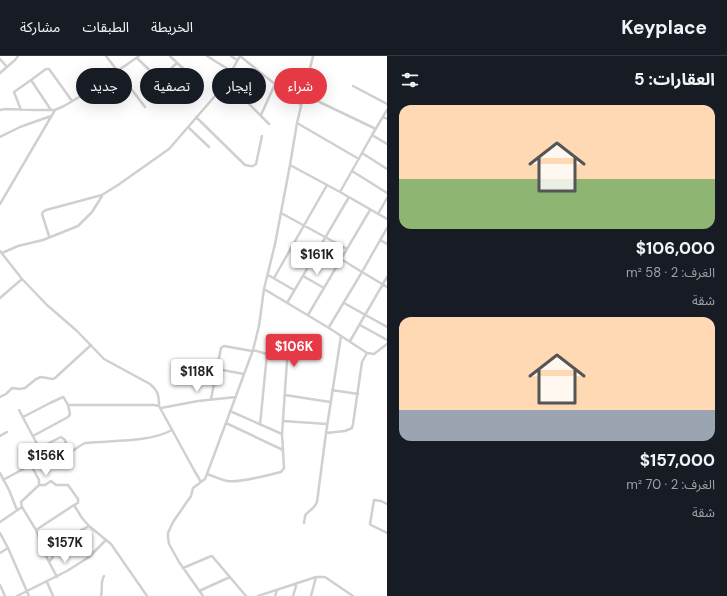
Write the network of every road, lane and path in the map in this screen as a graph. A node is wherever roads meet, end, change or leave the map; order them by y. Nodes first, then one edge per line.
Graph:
1 (18, 56) edge
2 (106, 56) edge
3 (170, 56) edge
4 (207, 56) edge
5 (232, 56) edge
6 (240, 56) edge
7 (313, 56) edge
8 (138, 57) edge
9 (0, 59) edge
10 (237, 60) junction
11 (178, 63) junction
12 (7, 68) junction
13 (116, 68) edge
14 (122, 68) edge
15 (149, 68) edge
16 (172, 68) edge
17 (183, 68) edge
18 (226, 68) edge
19 (233, 68) edge
20 (0, 74) edge
21 (31, 80) junction
22 (274, 83) edge
23 (274, 86) edge
24 (353, 86) dead end
25 (132, 90) edge
26 (76, 99) edge
27 (212, 99) edge
28 (72, 101) junction
29 (250, 104) edge
30 (324, 104) edge
31 (387, 104) edge
32 (301, 105) joint
33 (145, 107) dead end
34 (0, 110) edge
35 (21, 110) junction
36 (51, 110) junction
37 (55, 110) junction
38 (387, 110) edge
39 (261, 115) junction
40 (52, 116) junction
41 (196, 117) junction
42 (383, 117) junction
43 (387, 119) edge
44 (297, 123) junction
45 (269, 124) dead end
46 (188, 127) junction
47 (376, 129) junction
48 (372, 135) junction
49 (262, 136) dead end
50 (0, 137) edge
51 (387, 144) edge
52 (209, 147) dead end
53 (362, 153) junction
54 (359, 159) junction
55 (290, 165) junction
56 (387, 169) edge
57 (352, 170) junction
58 (327, 185) junction
59 (340, 192) junction
60 (387, 193) edge
61 (102, 195) junction
62 (349, 197) junction
63 (387, 198) edge
64 (0, 204) edge
65 (370, 210) junction
66 (281, 213) junction
67 (378, 214) junction
68 (387, 219) edge
69 (304, 226) junction
70 (387, 228) edge
71 (49, 236) junction
72 (325, 238) junction
73 (380, 240) junction
74 (387, 244) edge
75 (347, 249) junction
76 (1, 252) edge
77 (341, 260) junction
78 (362, 272) junction
79 (268, 275) junction
80 (303, 276) junction
81 (387, 277) edge
82 (274, 278) junction
83 (22, 279) junction
84 (383, 284) junction
85 (387, 286) edge
86 (324, 288) junction
87 (264, 289) junction
88 (294, 290) junction
89 (0, 298) edge
90 (288, 303) junction
91 (344, 303) junction
92 (308, 315) junction
93 (366, 315) junction
94 (360, 325) junction
95 (387, 327) edge
96 (329, 328) junction
97 (341, 336) junction
98 (387, 340) edge
99 (350, 342) junction
100 (387, 344) edge
101 (91, 345) junction
102 (253, 351) junction
103 (367, 353) junction
104 (266, 354) junction
105 (217, 369) junction
106 (244, 374) junction
107 (332, 390) junction
108 (358, 394) junction
109 (285, 395) junction
110 (0, 397) edge
111 (236, 397) junction
112 (211, 399) junction
113 (330, 402) junction
114 (68, 405) junction
115 (160, 407) junction
116 (19, 410) dead end
117 (230, 411) junction
118 (23, 417) junction
119 (283, 421) junction
120 (226, 423) junction
121 (327, 424) junction
122 (260, 425) junction
123 (172, 430) junction
124 (7, 432) dead end
125 (326, 433) junction
126 (282, 434) junction
127 (0, 436) edge
128 (33, 436) junction
129 (37, 444) dead end
130 (283, 450) junction
131 (69, 452) junction
132 (207, 474) junction
133 (1, 476) edge
134 (3, 480) junction
135 (201, 482) junction
136 (39, 485) junction
137 (387, 504) edge
138 (74, 505) junction
139 (22, 507) junction
140 (17, 510) junction
141 (0, 522) edge
142 (304, 524) dead end
143 (89, 526) junction
144 (36, 530) junction
145 (0, 533) edge
146 (387, 533) edge
147 (106, 540) junction
148 (8, 548) junction
149 (0, 553) edge
150 (49, 562) junction
151 (183, 568) junction
152 (104, 576) dead end
153 (316, 576) junction
154 (56, 577) junction
155 (230, 577) junction
156 (47, 582) junction
157 (297, 583) junction
158 (0, 585) edge
159 (277, 589) junction
160 (28, 591) junction
161 (200, 591) junction
162 (5, 596) edge
163 (17, 596) edge
164 (29, 596) edge
165 (53, 596) edge
166 (101, 596) edge
167 (147, 596) edge
168 (203, 596) edge
169 (246, 596) edge
170 (258, 596) edge
171 (275, 596) edge
172 (293, 596) edge
173 (311, 596) edge
174 (352, 596) edge

1 - 12 street
2 - 13 street
3 - 11 street
4 - 18 street
5 - 10 street
6 - 10 street
6 - 22 street
7 - 32 street
8 - 14 street
8 - 15 street
9 - 12 street
10 - 19 street
11 - 16 street
11 - 17 street
12 - 20 street
21 - 28 street
21 - 35 street
21 - 36 street
23 - 39 street
24 - 31 street
25 - 33 street
26 - 28 street
27 - 41 street
28 - 37 street
29 - 39 street
30 - 47 street
32 - 44 street
34 - 35 street
35 - 36 street
36 - 37 street
37 - 40 street
38 - 42 street
39 - 45 street
40 - 50 street
40 - 64 street
41 - 46 street
41 - 49 street
42 - 43 street
42 - 47 street
44 - 54 street
44 - 55 street
46 - 52 street
46 - 61 street
47 - 48 street
48 - 51 street
48 - 53 street
53 - 54 street
53 - 56 street
54 - 57 street
55 - 58 street
55 - 66 street
57 - 59 street
57 - 60 street
58 - 59 street
58 - 69 street
59 - 62 street
61 - 71 street
61 - 71 street
62 - 65 street
62 - 72 street
63 - 67 street
65 - 67 street
65 - 75 street
66 - 69 street
66 - 79 street
67 - 68 street
69 - 72 street
69 - 82 street
70 - 73 street
71 - 76 street
72 - 75 street
72 - 80 street
73 - 74 street
73 - 78 street
75 - 77 street
76 - 83 street
77 - 78 street
77 - 86 street
78 - 84 street
78 - 91 street
79 - 82 street
79 - 87 street
80 - 86 street
80 - 88 street
81 - 84 street
82 - 88 street
83 - 89 street
83 - 101 street
84 - 85 street
84 - 93 street
86 - 92 street
87 - 90 street
87 - 102 street
88 - 90 street
90 - 92 street
91 - 93 street
91 - 96 street
92 - 96 street
93 - 94 street
93 - 95 street
94 - 98 street
94 - 99 street
96 - 97 street
97 - 99 street
97 - 107 street
99 - 103 street
100 - 103 street
101 - 110 street
101 - 115 street
102 - 104 street
102 - 105 street
102 - 106 street
103 - 108 street
104 - 109 street
104 - 122 street
105 - 106 street
105 - 112 street
106 - 111 street
107 - 108 street
107 - 113 street
108 - 125 street
109 - 113 street
109 - 119 street
111 - 112 street
111 - 117 street
112 - 115 street
113 - 121 street
114 - 115 street
114 - 118 street
114 - 128 street
115 - 123 street
116 - 118 street
117 - 120 street
117 - 122 street
118 - 128 street
119 - 121 street
119 - 126 street
120 - 130 street
120 - 132 street
121 - 125 street
122 - 126 street
123 - 131 street
123 - 135 street
124 - 127 street
125 - 142 street
126 - 130 street
128 - 129 street
130 - 132 street
131 - 131 street
132 - 135 street
133 - 134 street
134 - 136 street
134 - 140 street
135 - 151 street
136 - 138 street
136 - 139 street
137 - 146 street
138 - 143 street
138 - 144 street
139 - 140 street
139 - 144 street
140 - 141 street
143 - 147 street
143 - 150 street
144 - 150 street
145 - 148 street
147 - 154 street
147 - 167 street
148 - 149 street
148 - 160 street
150 - 154 street
151 - 155 street
151 - 161 street
152 - 166 street
153 - 157 street
153 - 173 street
153 - 174 street
154 - 156 street
155 - 161 street
155 - 169 street
156 - 160 street
156 - 165 street
157 - 159 street
157 - 172 street
158 - 162 street
159 - 170 street
159 - 171 street
160 - 163 street
160 - 164 street
161 - 168 street

